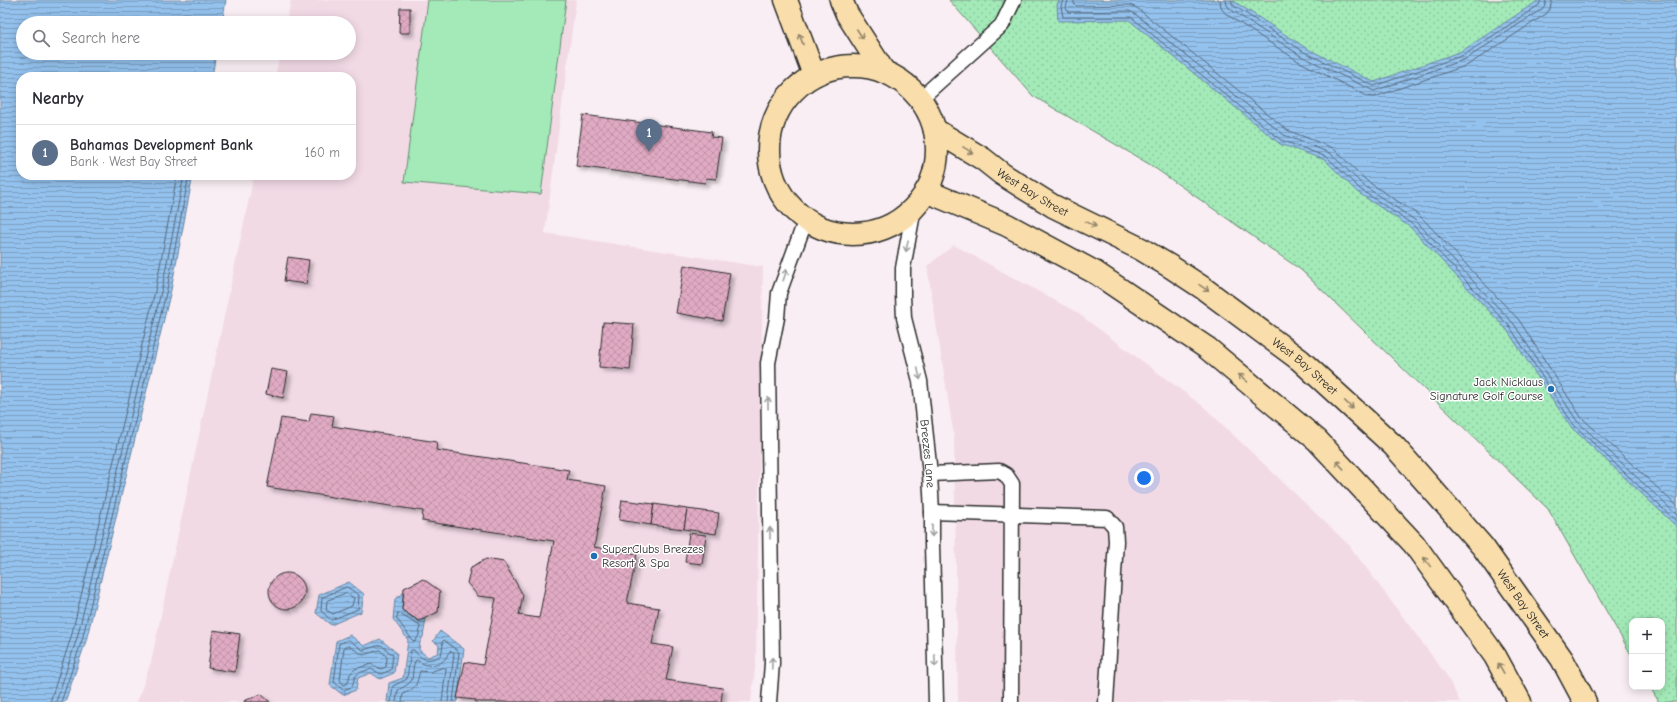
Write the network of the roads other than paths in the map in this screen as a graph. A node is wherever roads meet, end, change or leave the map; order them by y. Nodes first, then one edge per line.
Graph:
1 (786, 0) edge
2 (841, 0) edge
3 (1014, 0) edge
4 (884, 72) junction
5 (814, 75) junction
6 (920, 99) junction
7 (935, 130) junction
8 (920, 199) junction
9 (806, 219) junction
10 (930, 474) junction
11 (932, 512) junction
12 (1012, 515) junction
13 (769, 702) edge
14 (936, 702) edge
15 (1010, 702) edge
16 (1106, 702) edge
17 (1520, 702) edge
18 (1585, 702) edge

5 -> 1 main road
2 -> 4 main road
3 - 6 lane
4 - 5 main road
4 - 6 main road
5 - 9 main road
6 - 7 main road
7 - 8 main road
7 -> 18 main road, West Bay Street
8 - 9 main road
8 -> 10 lane, Breezes Lane
17 -> 8 main road
13 -> 9 lane
10 - 11 lane, Breezes Lane
10 - 12 lane
11 - 12 lane
11 -> 14 lane, Breezes Lane
12 - 15 lane
12 - 16 lane

